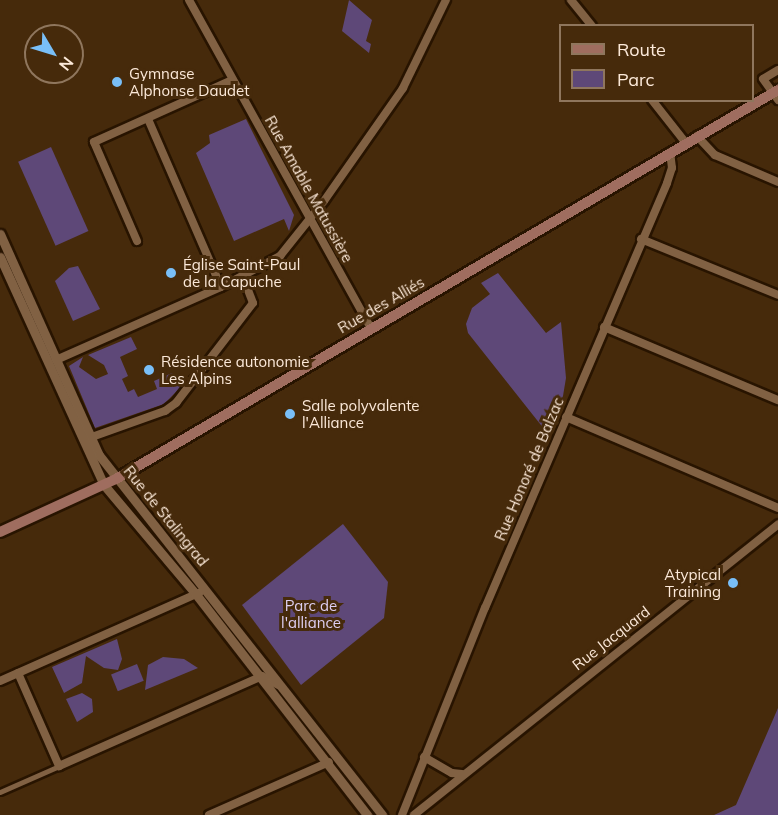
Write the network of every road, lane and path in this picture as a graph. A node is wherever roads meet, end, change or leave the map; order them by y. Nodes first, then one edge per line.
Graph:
1 (189, 0) edge
2 (446, 0) edge
3 (571, 0) edge
4 (590, 24) edge
5 (778, 70) edge
6 (232, 80) junction
7 (776, 95) edge
8 (654, 102) edge
9 (148, 118) junction
10 (697, 136) junction
11 (686, 143) junction
12 (670, 152) junction
13 (778, 182) edge
14 (309, 218) junction
15 (0, 234) edge
16 (641, 239) junction
17 (137, 241) dead end
18 (0, 256) edge
19 (243, 277) junction
20 (221, 287) junction
21 (778, 295) edge
22 (604, 327) junction
23 (371, 328) junction
24 (56, 360) junction
25 (778, 400) edge
26 (566, 417) junction
27 (89, 438) junction
28 (116, 479) junction
29 (104, 485) junction
30 (778, 508) edge
31 (778, 524) edge
32 (0, 532) edge
33 (200, 593) junction
34 (18, 673) junction
35 (262, 676) junction
36 (0, 681) edge
37 (279, 685) junction
38 (424, 758) junction
39 (329, 762) junction
40 (58, 766) junction
41 (462, 774) junction
42 (0, 792) edge
43 (410, 798) junction
44 (209, 815) edge
45 (368, 815) edge
46 (382, 815) edge
47 (402, 815) edge
48 (409, 815) edge
49 (414, 815) edge

1 - 6 street, Rue Amable Matussière
2 - 14 street
3 - 4 street
5 - 7 street, Rue des Alliés
6 - 9 street
6 - 14 street, Rue Amable Matussière
7 - 10 main road, Rue des Alliés
8 - 11 street
9 - 17 street
9 - 20 street
10 - 11 main road, Rue des Alliés
10 - 13 street
11 - 12 main road, Rue des Alliés
12 - 16 street, Rue Honoré de Balzac
12 - 23 main road, Rue des Alliés
14 - 19 street
14 - 23 street, Rue Amable Matussière
15 - 24 street, Rue de Stalingrad
16 - 21 street
16 - 22 street, Rue Honoré de Balzac
18 - 29 street, Rue de Stalingrad
19 - 20 street
19 - 27 street
20 - 24 street
22 - 25 street
22 - 26 street, Rue Honoré de Balzac
23 - 28 main road, Rue des Alliés
24 - 27 street, Rue de Stalingrad
26 - 30 street
26 - 38 street, Rue Honoré de Balzac
27 - 28 street, Rue de Stalingrad
28 - 29 main road, Rue des Alliés
28 - 33 street, Rue de Stalingrad
29 - 32 main road, Rue des Alliés
29 - 33 street, Rue de Stalingrad
31 - 41 street, Rue Jacquard
33 - 34 street
33 - 35 street, Rue de Stalingrad
33 - 37 street, Rue de Stalingrad
34 - 36 street
34 - 40 street
35 - 37 street
35 - 39 street, Rue de Stalingrad
35 - 40 street
37 - 46 street, Rue de Stalingrad
38 - 41 street
38 - 43 street, Rue Honoré de Balzac
39 - 44 street
39 - 45 street, Rue de Stalingrad
40 - 42 street
41 - 49 street, Rue Jacquard
43 - 47 street, Rue Honoré de Balzac
43 - 48 street, Rue Honoré de Balzac

